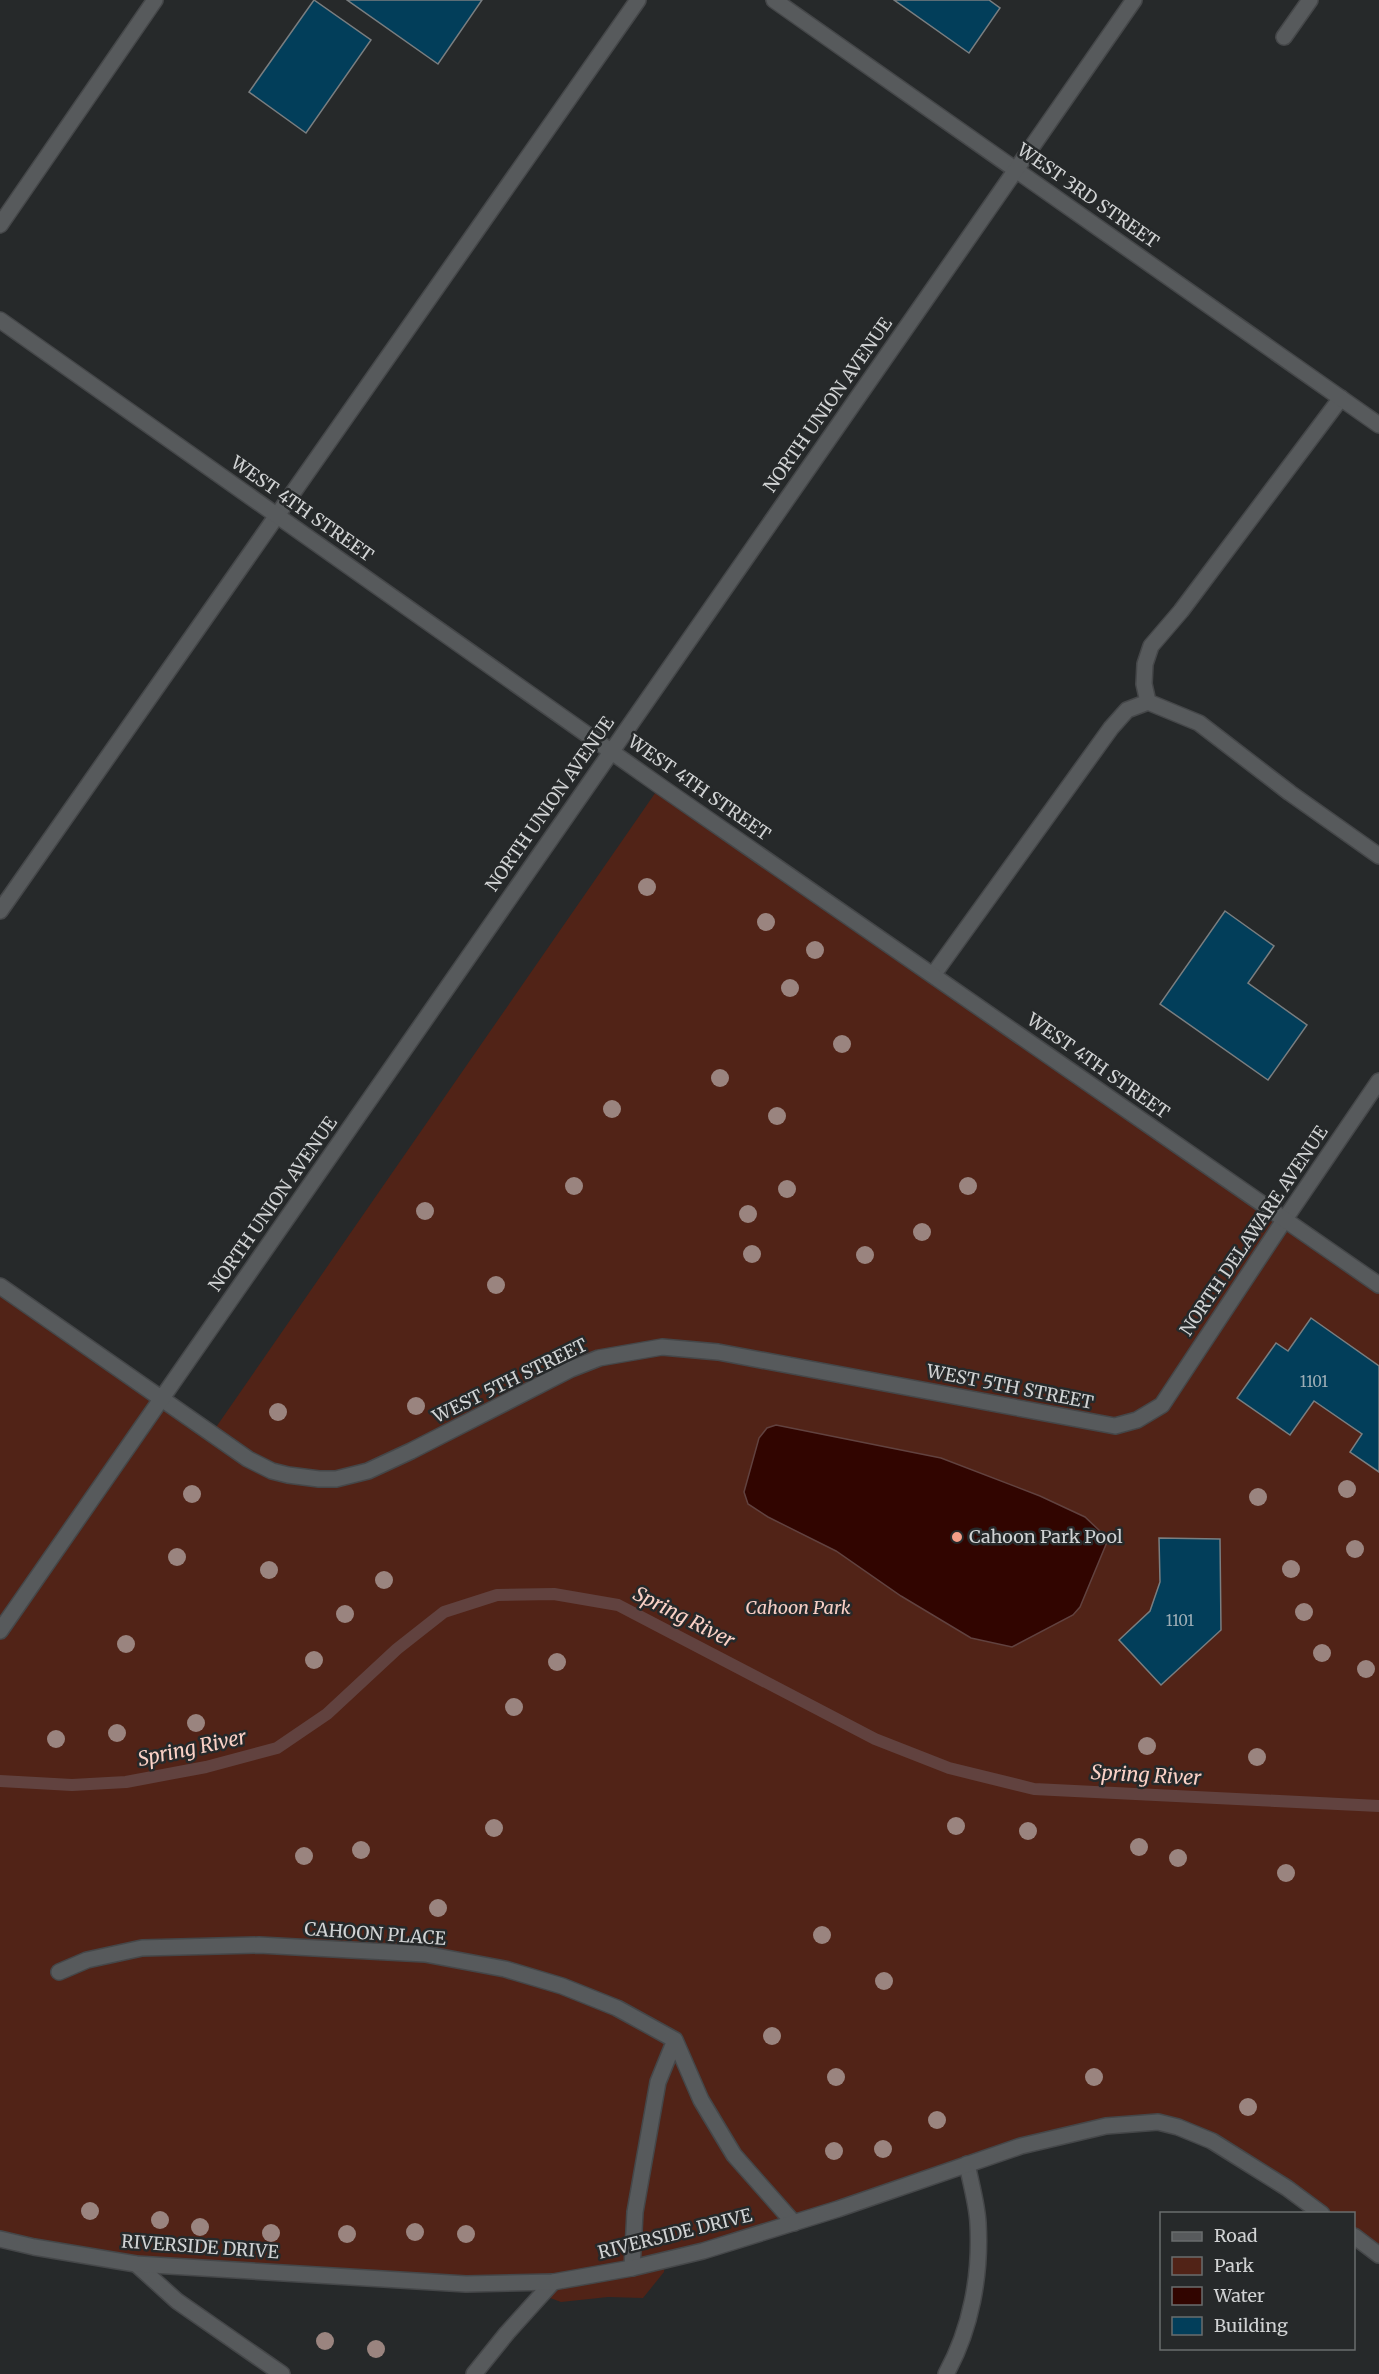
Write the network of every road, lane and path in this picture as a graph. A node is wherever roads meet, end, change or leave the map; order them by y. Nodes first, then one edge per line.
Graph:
1 (155, 0) edge
2 (638, 0) edge
3 (774, 0) edge
4 (1134, 0) edge
5 (1310, 0) edge
6 (1284, 37) dead end
7 (1016, 170) junction
8 (0, 225) edge
9 (0, 320) edge
10 (1341, 398) junction
11 (1379, 425) edge
12 (277, 516) junction
13 (1148, 702) junction
14 (611, 751) junction
15 (1379, 856) edge
16 (0, 911) edge
17 (933, 975) junction
18 (1379, 1081) edge
19 (1285, 1219) junction
20 (1379, 1285) edge
21 (0, 1286) edge
22 (162, 1399) junction
23 (1162, 1405) joint
24 (0, 1631) edge
25 (59, 1972) dead end
26 (675, 2040) junction
27 (967, 2164) junction
28 (1319, 2212) edge
29 (794, 2223) junction
30 (1355, 2237) edge
31 (0, 2240) edge
32 (1379, 2255) edge
33 (136, 2264) junction
34 (632, 2268) junction
35 (553, 2282) junction
36 (282, 2374) edge
37 (474, 2374) edge
38 (946, 2374) edge

1 - 8 street
2 - 12 street
3 - 7 street, WEST 3RD STREET
4 - 7 street, NORTH UNION AVENUE
5 - 6 street
7 - 10 street, WEST 3RD STREET
7 - 14 street, NORTH UNION AVENUE
9 - 12 street, WEST 4TH STREET
10 - 11 street, WEST 3RD STREET
10 - 13 street
12 - 14 street, WEST 4TH STREET
12 - 16 street
13 - 15 street
13 - 17 street
14 - 17 street, WEST 4TH STREET
14 - 22 street, NORTH UNION AVENUE
17 - 19 street, WEST 4TH STREET
18 - 19 street, NORTH DELAWARE AVENUE
19 - 20 street, WEST 4TH STREET
19 - 23 street, NORTH DELAWARE AVENUE
21 - 22 street, WEST 5TH STREET
22 - 23 street, WEST 5TH STREET
22 - 24 street, NORTH UNION AVENUE
25 - 26 street, CAHOON PLACE
26 - 29 street
26 - 34 street
27 - 28 street, RIVERSIDE DRIVE
27 - 29 street, RIVERSIDE DRIVE
27 - 38 street
29 - 34 street, RIVERSIDE DRIVE
30 - 32 street
31 - 33 street, RIVERSIDE DRIVE
33 - 35 street, RIVERSIDE DRIVE
33 - 36 street
34 - 35 street, RIVERSIDE DRIVE
35 - 37 street

